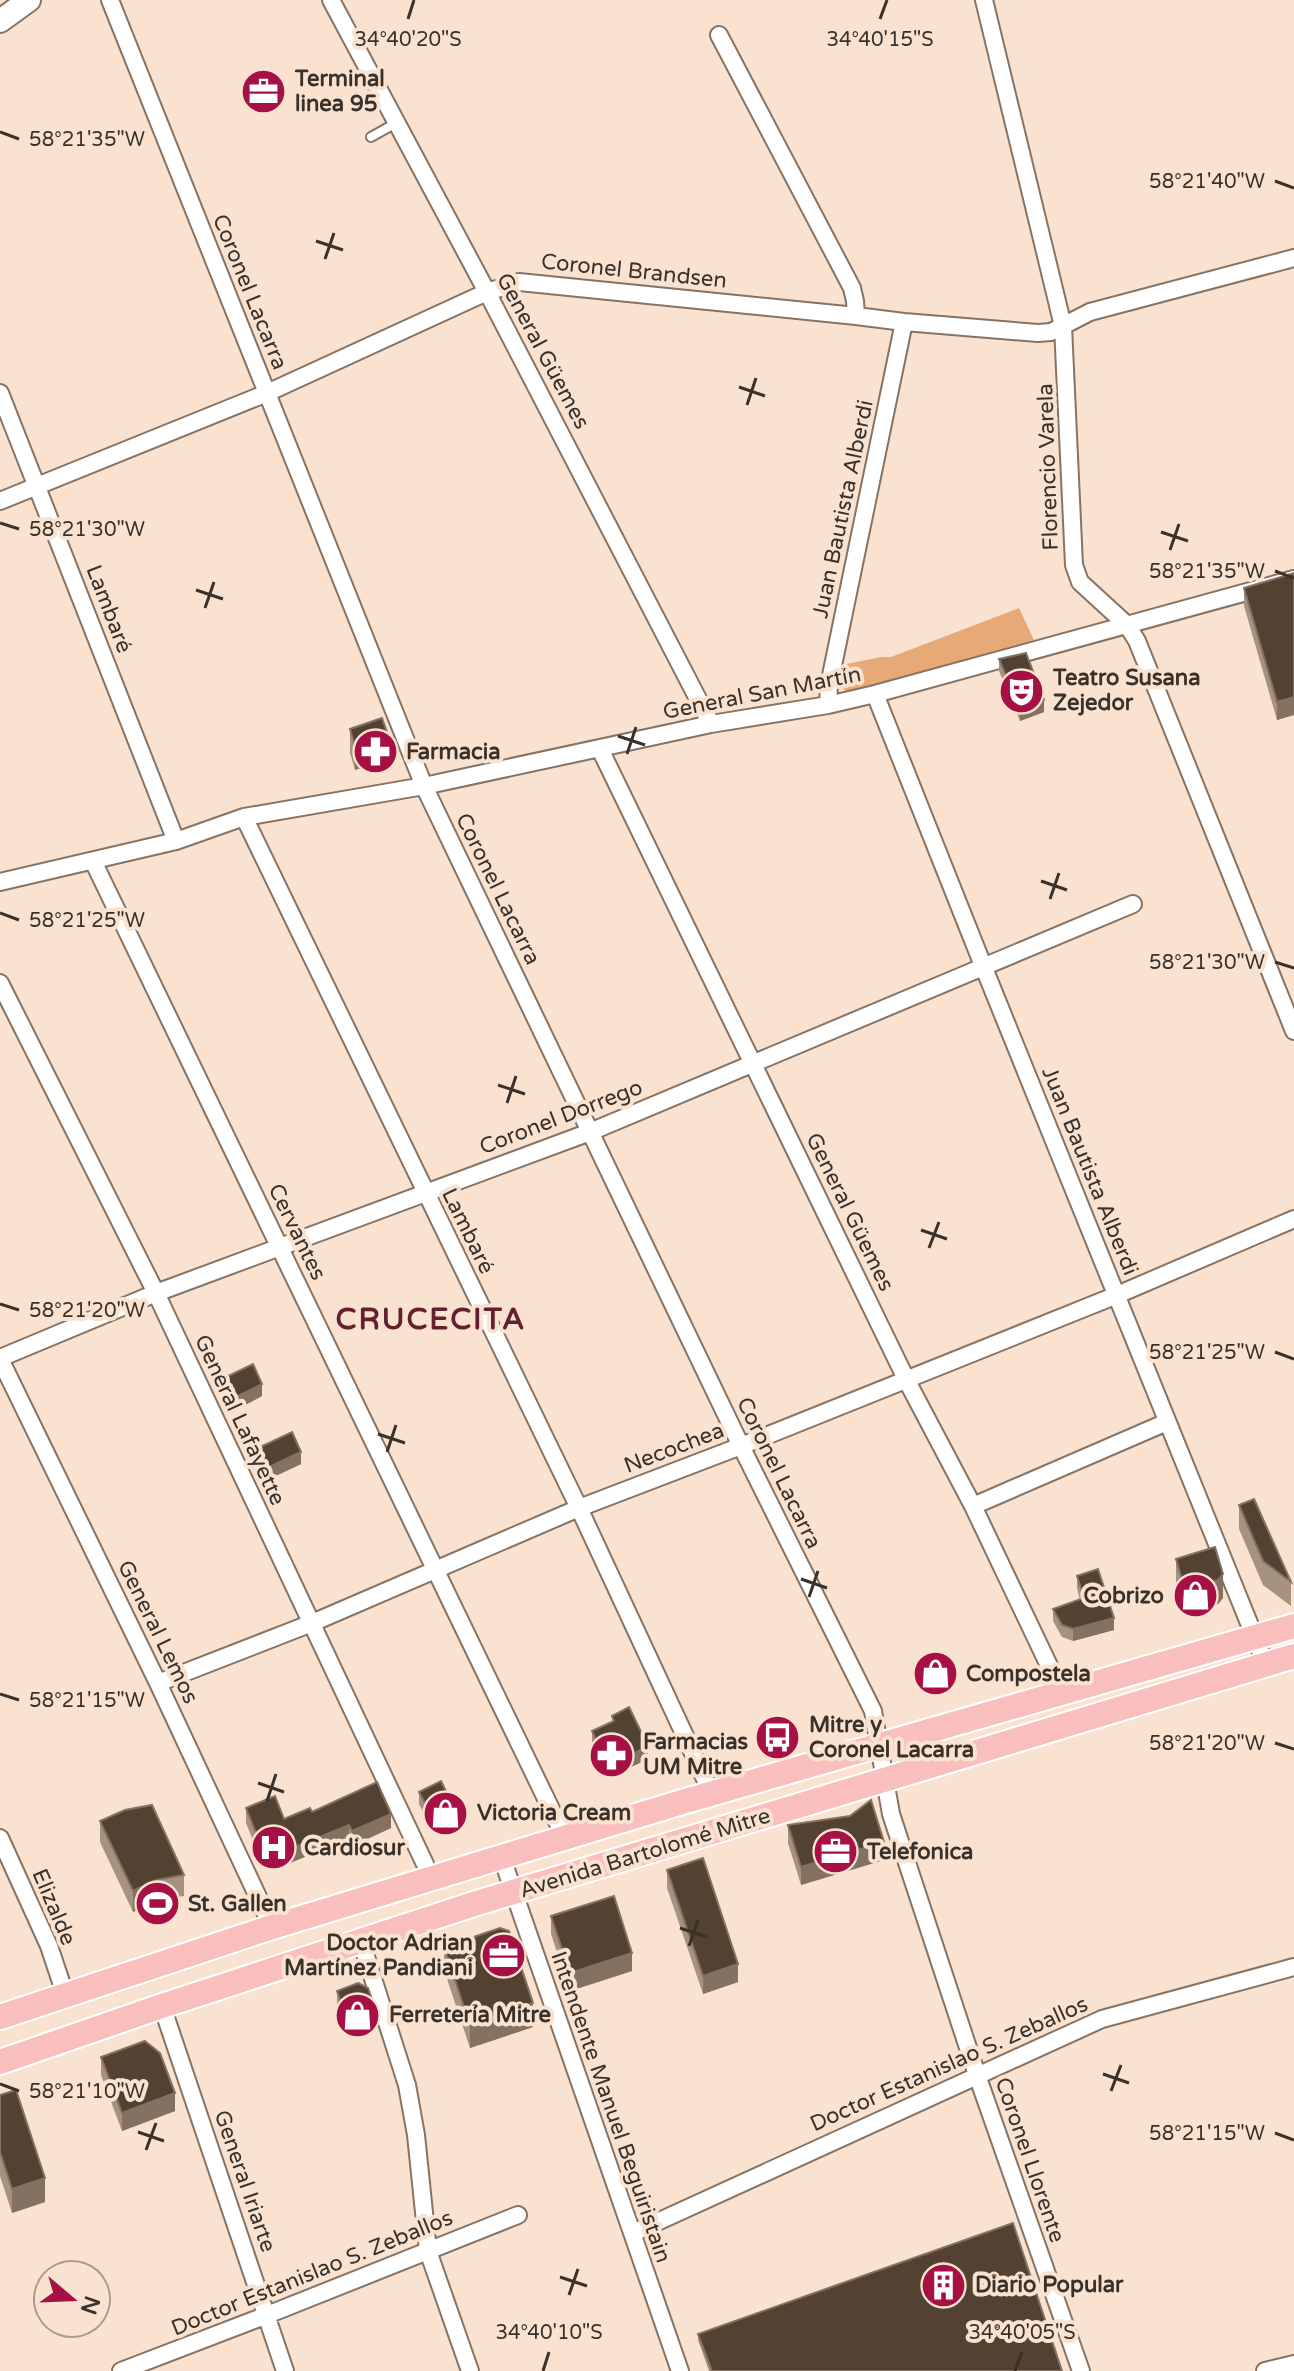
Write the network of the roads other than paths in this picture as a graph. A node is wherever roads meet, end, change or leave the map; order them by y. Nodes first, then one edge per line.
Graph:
1 (29, 0) edge
2 (110, 0) edge
3 (331, 0) edge
4 (984, 0) edge
5 (0, 21) edge
6 (719, 35) dead end
7 (397, 123) junction
8 (371, 137) dead end
9 (1294, 258) edge
10 (487, 292) junction
11 (856, 316) junction
12 (904, 322) junction
13 (1063, 326) junction
14 (0, 393) edge
15 (267, 393) junction
16 (38, 486) junction
17 (0, 501) edge
18 (1294, 579) edge
19 (1127, 625) junction
20 (875, 694) junction
21 (828, 705) junction
22 (711, 724) junction
23 (600, 749) junction
24 (424, 786) junction
25 (244, 817) junction
26 (176, 841) junction
27 (93, 861) junction
28 (0, 882) edge
29 (1133, 904) dead end
30 (984, 968) junction
31 (0, 983) edge
32 (1294, 1031) edge
33 (753, 1062) junction
34 (590, 1132) junction
35 (425, 1193) junction
36 (1294, 1219) edge
37 (280, 1248) junction
38 (156, 1293) junction
39 (1117, 1295) junction
40 (0, 1359) edge
41 (907, 1381) junction
42 (1167, 1422) junction
43 (741, 1446) junction
44 (973, 1506) junction
45 (579, 1508) junction
46 (435, 1571) junction
47 (312, 1623) junction
48 (1294, 1626) edge
49 (1255, 1638) junction
50 (1294, 1656) edge
51 (1266, 1665) junction
52 (158, 1683) junction
53 (1062, 1693) junction
54 (879, 1744) junction
55 (886, 1778) junction
56 (712, 1794) junction
57 (0, 1838) edge
58 (565, 1838) junction
59 (502, 1858) junction
60 (432, 1879) junction
61 (513, 1894) junction
62 (272, 1927) junction
63 (361, 1941) junction
64 (1294, 1967) edge
65 (65, 1994) junction
66 (162, 2006) junction
67 (0, 2017) edge
68 (0, 2062) edge
69 (977, 2075) junction
70 (518, 2215) dead end
71 (633, 2233) junction
72 (428, 2251) junction
73 (267, 2315) junction
74 (1294, 2364) edge
75 (121, 2371) edge
76 (285, 2371) edge
77 (470, 2371) edge
78 (680, 2371) edge
79 (1081, 2371) edge
80 (1265, 2371) edge

1 - 5 main road
2 - 15 street, Coronel Lacarra
3 - 7 street, General Güemes
4 - 13 street, Florencio Varela
6 - 11 street
7 - 8 lane
7 - 10 street, General Güemes
9 - 13 street, Coronel Brandsen
10 - 11 street, Coronel Brandsen
10 - 15 street, Coronel Brandsen
10 - 22 street, General Güemes
11 - 12 street, Coronel Brandsen
12 - 13 street, Coronel Brandsen
12 - 21 street, Juan Bautista Alberdi
13 - 19 street, Florencio Varela
14 - 16 street, Lambaré
15 - 16 street, Coronel Brandsen
15 - 24 street, Coronel Lacarra
16 - 17 street, Coronel Brandsen
16 - 26 street, Lambaré
18 - 19 street, General San Martín
19 - 20 street, General San Martín
19 - 32 street, Florencio Varela
20 - 21 street, General San Martín
20 - 30 street, Juan Bautista Alberdi
21 - 22 street, General San Martín
22 - 23 street, General San Martín
23 - 24 street, General San Martín
23 - 33 street, General Güemes
24 - 25 street, General San Martín
24 - 34 street, Coronel Lacarra
25 - 26 street, General San Martín
25 - 35 street, Lambaré
26 - 27 street, General San Martín
27 - 28 street, General San Martín
27 - 37 street, Cervantes
29 - 30 street, Coronel Dorrego
30 - 33 street, Coronel Dorrego
30 - 39 street, Juan Bautista Alberdi
31 - 38 street, General Lafayette
33 - 34 street, Coronel Dorrego
33 - 41 street, General Güemes
34 - 35 street, Coronel Dorrego
34 - 43 street, Coronel Lacarra
35 - 37 street, Coronel Dorrego
35 - 45 street, Lambaré
36 - 39 street, Necochea
37 - 38 street, Coronel Dorrego
37 - 46 street, Cervantes
38 - 40 street, Coronel Dorrego
38 - 47 street, General Lafayette
39 - 41 street, Necochea
39 - 42 street, Juan Bautista Alberdi
40 - 52 street, General Lemos
41 - 43 street, Necochea
41 - 44 street, General Güemes
42 - 44 street
42 - 49 street, Juan Bautista Alberdi
43 - 45 street, Necochea
43 - 54 street, Coronel Lacarra
44 - 53 street, General Güemes
45 - 46 street, Necochea
45 - 56 street, Lambaré
46 - 47 street, Necochea
46 - 58 street, Cervantes
47 - 52 street, Necochea
47 - 60 street, General Lafayette
48 - 49 main road, Avenida Bartolomé Mitre
49 - 51 street, Juan Bautista Alberdi
49 - 53 main road, Avenida Bartolomé Mitre
50 - 51 main road, Avenida Bartolomé Mitre
51 - 55 main road, Avenida Bartolomé Mitre
52 - 62 street, General Lemos
53 - 54 main road, Avenida Bartolomé Mitre
54 - 55 street, Coronel Lacarra
54 - 56 main road, Avenida Bartolomé Mitre
55 - 61 main road, Avenida Bartolomé Mitre
55 - 69 street, Coronel Llorente
56 - 58 main road, Avenida Bartolomé Mitre
57 - 65 street, Elizalde
58 - 59 main road, Avenida Bartolomé Mitre
59 - 60 main road, Avenida Bartolomé Mitre
59 - 61 street, Intendente Manuel Beguiristain
60 - 62 main road, Avenida Bartolomé Mitre
61 - 63 main road, Avenida Bartolomé Mitre
61 - 71 street, Intendente Manuel Beguiristain
62 - 65 main road, Avenida Bartolomé Mitre
63 - 66 main road, Avenida Bartolomé Mitre
63 - 72 street
64 - 69 street, Doctor Estanislao S. Zeballos
65 - 67 main road, Avenida Bartolomé Mitre
66 - 68 main road, Avenida Bartolomé Mitre
66 - 73 street, General Iriarte
69 - 71 street, Doctor Estanislao S. Zeballos
69 - 79 street, Coronel Llorente
70 - 72 street, Doctor Estanislao S. Zeballos
71 - 78 street, Intendente Manuel Beguiristain
72 - 73 street, Doctor Estanislao S. Zeballos
72 - 77 street
73 - 75 street, Doctor Estanislao S. Zeballos
73 - 76 street, General Iriarte
74 - 80 street

